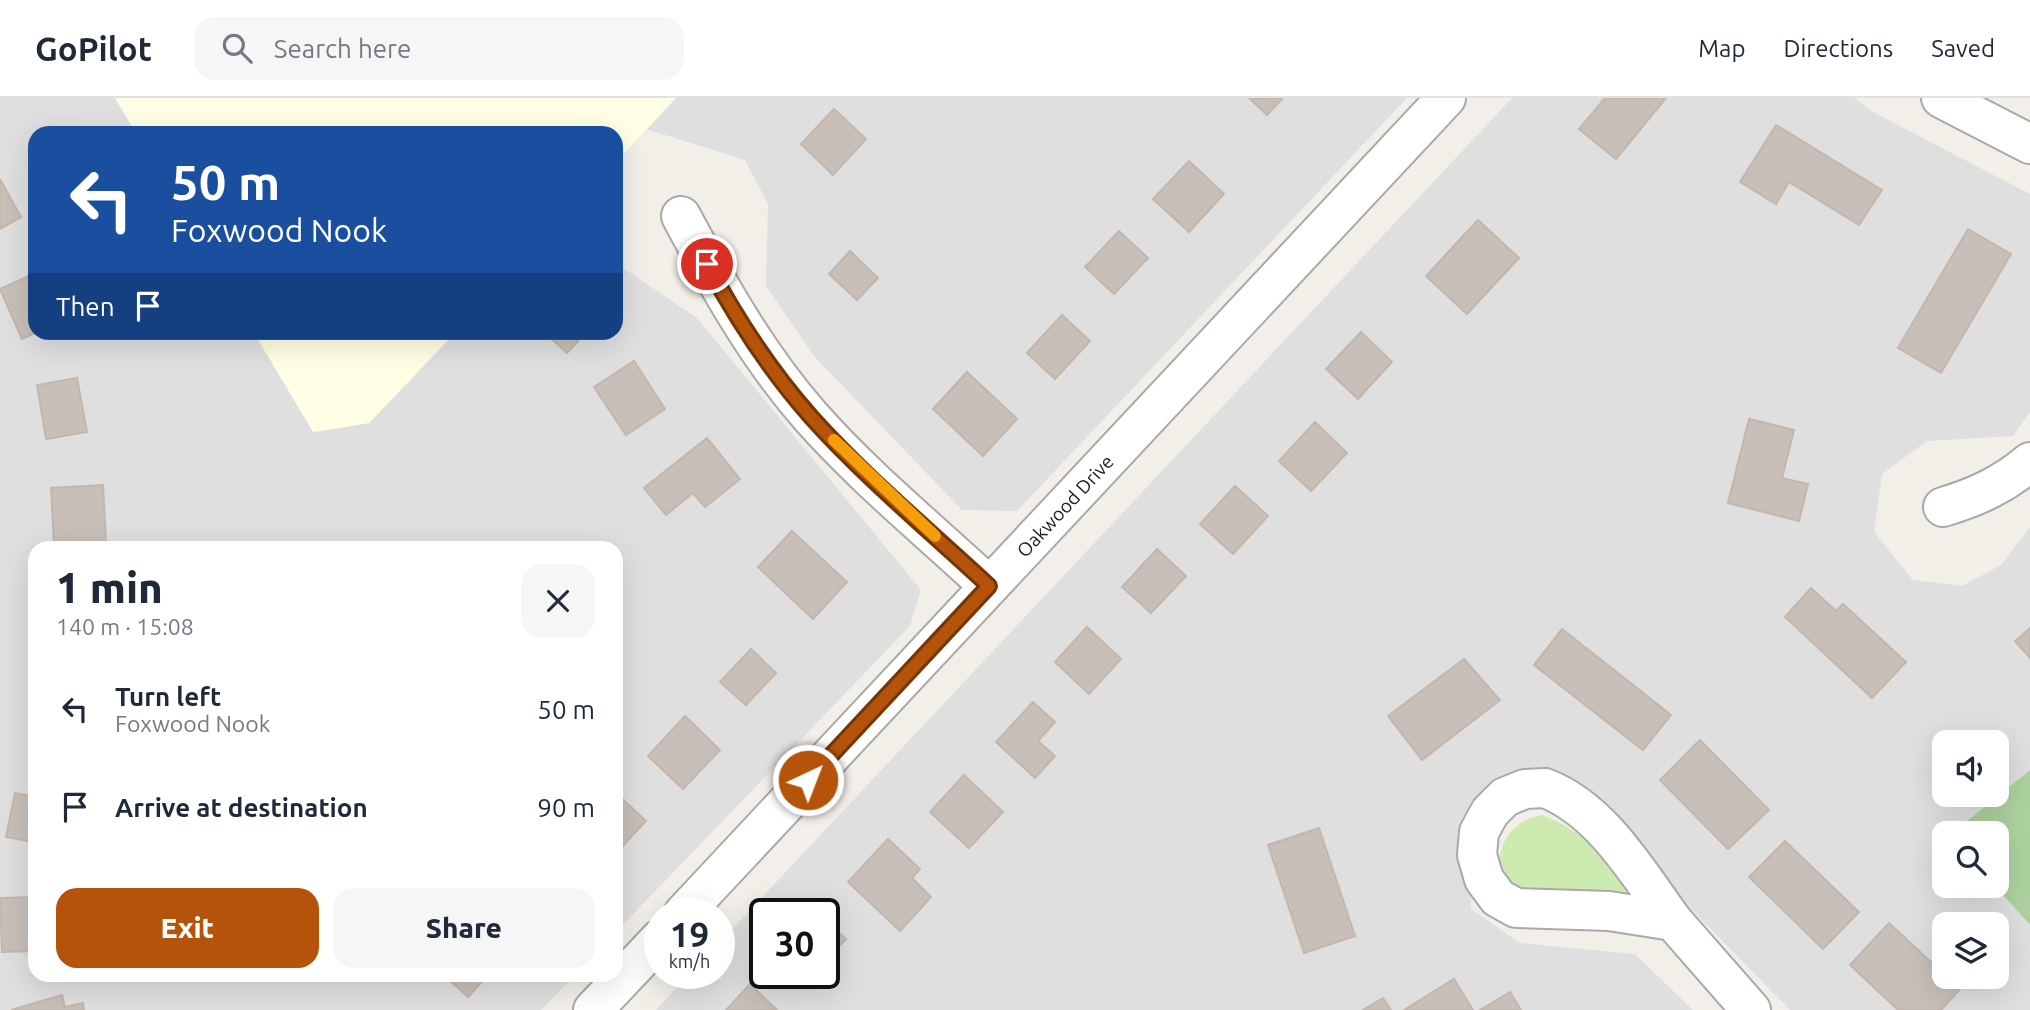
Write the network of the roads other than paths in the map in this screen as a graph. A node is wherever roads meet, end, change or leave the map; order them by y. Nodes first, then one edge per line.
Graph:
1 (1446, 98) edge
2 (1941, 98) edge
3 (2030, 144) edge
4 (681, 216) dead end
5 (2030, 462) edge
6 (1943, 507) dead end
7 (989, 586) junction
8 (698, 898) edge
9 (1673, 921) junction
10 (644, 956) edge
11 (623, 978) edge
12 (619, 982) edge
13 (593, 1010) edge
14 (1751, 1010) edge

1 - 7 street, Oakwood Drive
2 - 3 street
4 - 7 street
5 - 6 street
7 - 8 street, Oakwood Drive
9 - 9 street
9 - 14 street
10 - 11 street
12 - 13 street

